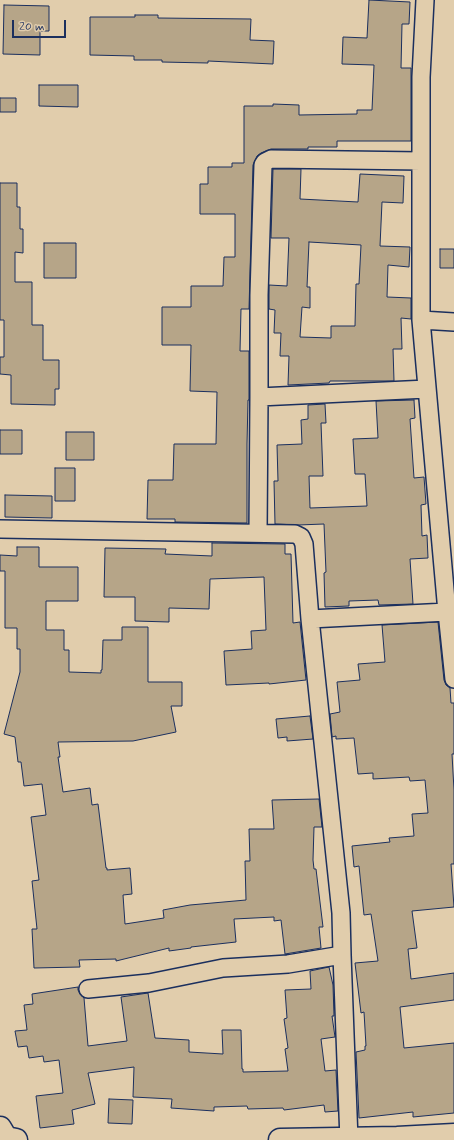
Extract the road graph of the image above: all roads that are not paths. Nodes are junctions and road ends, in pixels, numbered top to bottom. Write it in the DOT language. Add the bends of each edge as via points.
graph roads {
  1 [pos="425,0"];
  2 [pos="421,161"];
  3 [pos="421,320"];
  4 [pos="454,322"];
  5 [pos="427,389"];
  6 [pos="259,397"];
  7 [pos="0,529"];
  8 [pos="258,533"];
  9 [pos="447,612"];
  10 [pos="310,619"];
  11 [pos="454,679"];
  12 [pos="342,955"];
  13 [pos="88,989"];
  14 [pos="454,1135"];
  15 [pos="349,1139"];
  16 [pos="280,1140"];
  1 -- 2 [label="street" via="421,77"];
  2 -- 3 [label="street"];
  2 -- 6 [label="street" via="271,159 263,164 258,295"];
  3 -- 4 [label="street"];
  3 -- 5 [label="street"];
  5 -- 6 [label="street"];
  5 -- 9 [label="street"];
  6 -- 8 [label="street"];
  7 -- 8 [label="street"];
  8 -- 10 [label="street" via="295,534 301,537 304,544"];
  9 -- 10 [label="street"];
  9 -- 11 [label="street"];
  10 -- 12 [label="street" via="341,913"];
  12 -- 13 [label="street" via="288,964 223,968 149,983"];
  12 -- 15 [label="street"];
  14 -- 15 [label="street"];
  15 -- 16 [label="street"];
}
